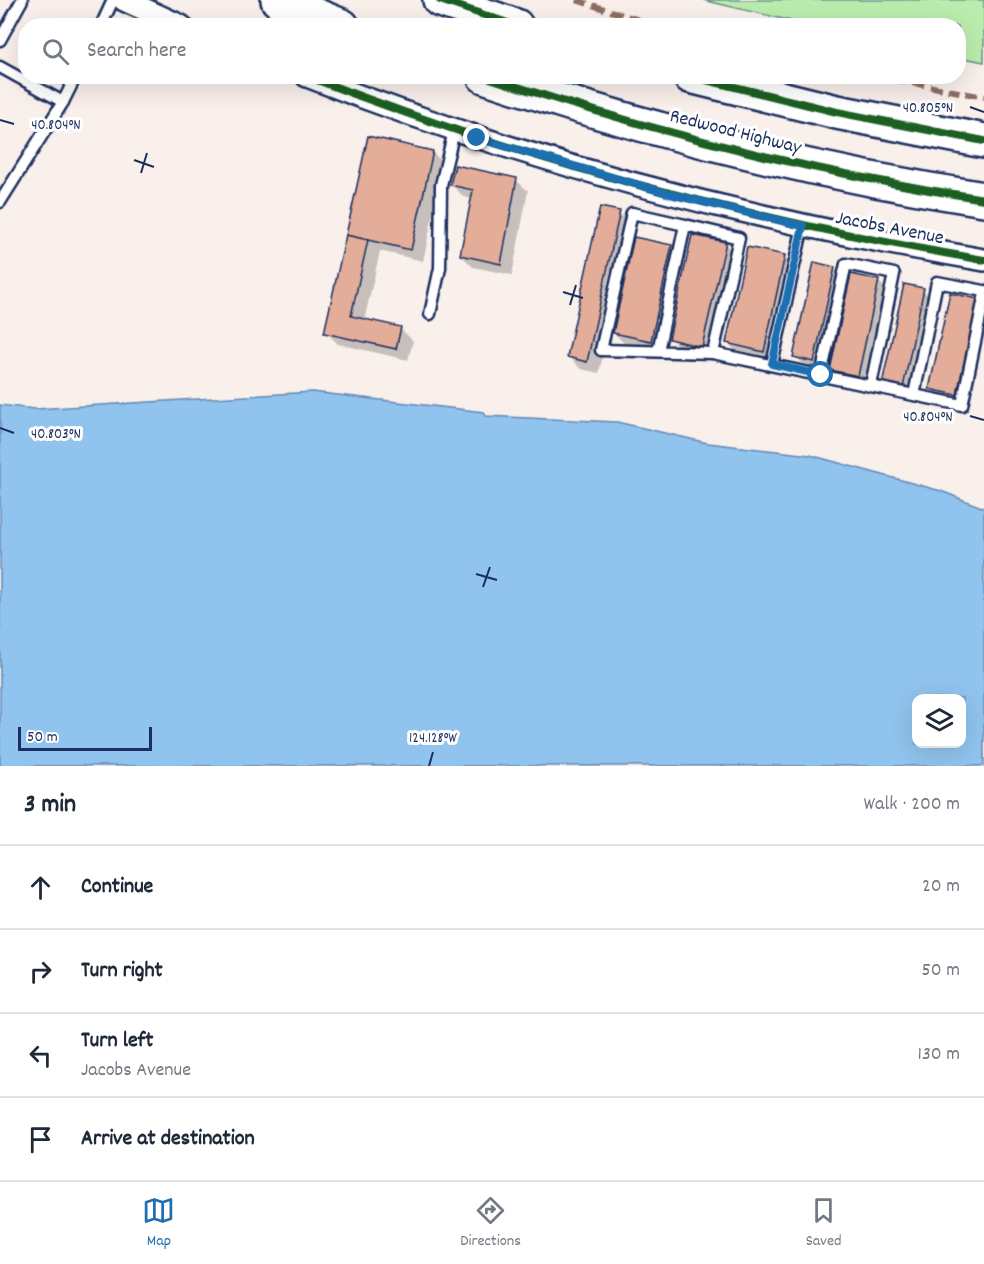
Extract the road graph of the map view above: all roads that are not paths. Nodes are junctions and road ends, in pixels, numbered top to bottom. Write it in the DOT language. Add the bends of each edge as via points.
graph roads {
  1 [pos="22,0"];
  2 [pos="113,0"];
  3 [pos="124,0"];
  4 [pos="278,0"];
  5 [pos="440,0"];
  6 [pos="104,18"];
  7 [pos="163,18"];
  8 [pos="322,18"];
  9 [pos="493,18"];
  10 [pos="0,40"];
  11 [pos="0,68"];
  12 [pos="18,78"];
  13 [pos="30,84"];
  14 [pos="72,84"];
  15 [pos="328,84"];
  16 [pos="508,84"];
  17 [pos="723,84"];
  18 [pos="63,102"];
  19 [pos="454,131"];
  20 [pos="984,141"];
  21 [pos="984,199"];
  22 [pos="0,202"];
  23 [pos="685,225"];
  24 [pos="803,226"];
  25 [pos="984,260"];
  26 [pos="984,291"];
  27 [pos="984,298"];
  28 [pos="430,314"];
  29 [pos="658,351"];
  30 [pos="713,353"];
  31 [pos="772,364"];
  32 [pos="821,375"];
  33 [pos="871,385"];
  34 [pos="914,395"];
  1 -- 10 [label="lane"];
  2 -- 6 [label="lane"];
  3 -- 7 [label="street"];
  4 -- 8 [label="highway"];
  5 -- 9 [label="highway"];
  11 -- 12 [label="lane"];
  13 -- 18 [label="lane"];
  14 -- 18 [label="lane"];
  15 -- 19 [label="street, Jacobs Avenue"];
  16 -- 21 [label="highway, Redwood Highway" via="686,136"];
  17 -- 20 [label="highway, Redwood Highway"];
  18 -- 22 [label="lane"];
  19 -- 24 [label="street, Jacobs Avenue" via="670,194"];
  19 -- 28 [label="lane" via="441,185 440,268"];
  23 -- 29 [label="lane"];
  23 -- 29 [label="lane" via="632,213 601,350"];
  23 -- 30 [label="lane" via="739,238"];
  24 -- 25 [label="street, Jacobs Avenue"];
  24 -- 31 [label="lane"];
  26 -- 34 [label="lane" via="937,282"];
  27 -- 34 [label="lane" via="962,405"];
  29 -- 30 [label="lane"];
  30 -- 31 [label="lane"];
  31 -- 32 [label="lane"];
  32 -- 33 [label="lane"];
  32 -- 33 [label="lane" via="846,264 894,274"];
  33 -- 34 [label="lane"];
}
